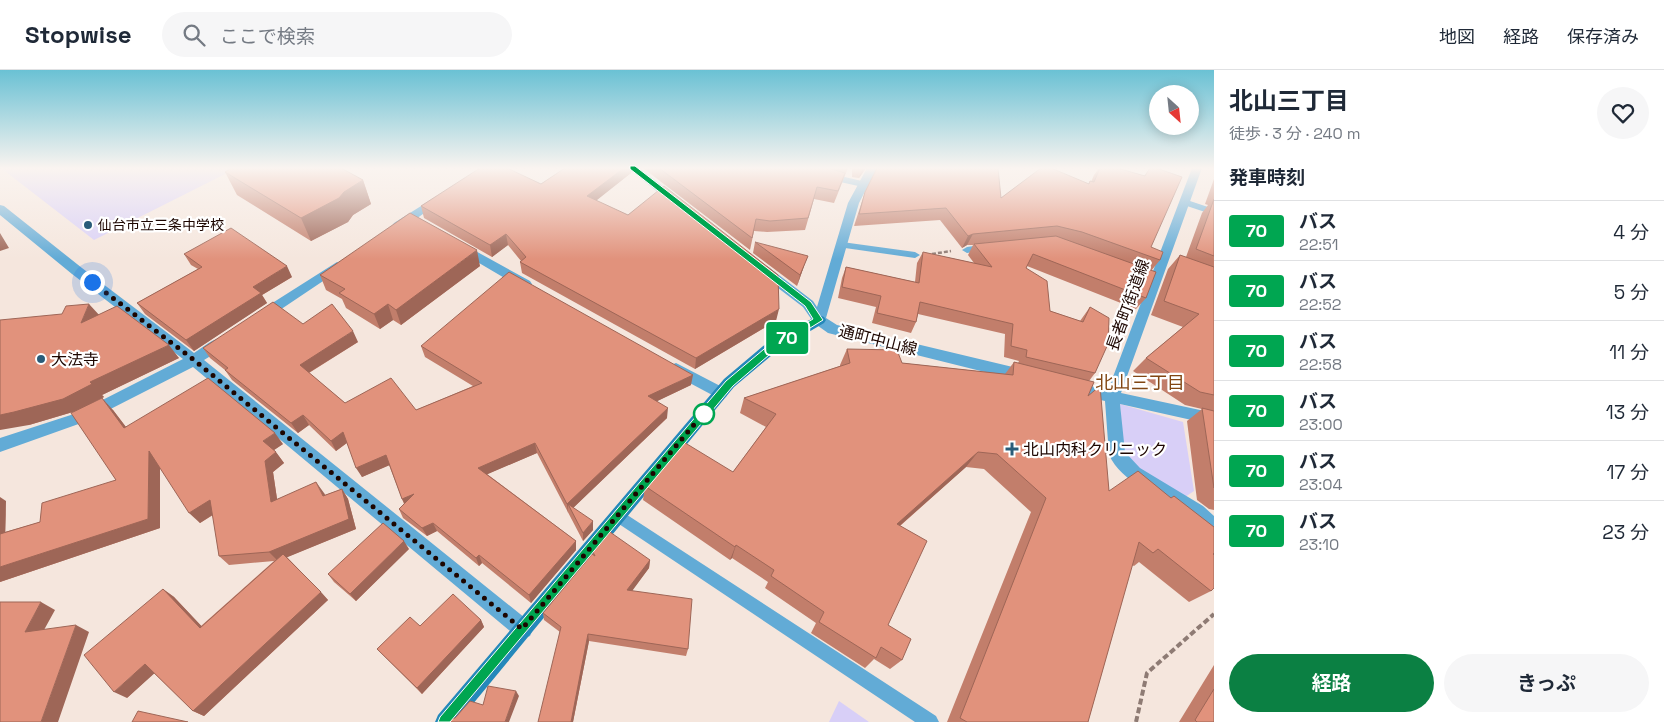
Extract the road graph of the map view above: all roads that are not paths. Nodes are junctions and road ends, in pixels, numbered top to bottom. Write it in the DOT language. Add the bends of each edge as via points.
graph roads {
  1 [pos="439,198"];
  2 [pos="672,198"];
  3 [pos="855,198"];
  4 [pos="1185,198"];
  5 [pos="1184,202"];
  6 [pos="0,209"];
  7 [pos="686,209"];
  8 [pos="1214,212"];
  9 [pos="410,218"];
  10 [pos="426,228"];
  11 [pos="385,234"];
  12 [pos="452,242"];
  13 [pos="842,245"];
  14 [pos="1003,246"];
  15 [pos="967,250"];
  16 [pos="915,256"];
  17 [pos="344,261"];
  18 [pos="754,263"];
  19 [pos="538,291"];
  20 [pos="819,320"];
  21 [pos="248,325"];
  22 [pos="233,335"];
  23 [pos="194,360"];
  24 [pos="668,364"];
  25 [pos="1035,379"];
  26 [pos="1055,384"];
  27 [pos="721,393"];
  28 [pos="1112,398"];
  29 [pos="1214,420"];
  30 [pos="0,444"];
  31 [pos="618,515"];
  32 [pos="1214,528"];
  33 [pos="522,629"];
  34 [pos="445,722"];
  35 [pos="930,722"];
  1 -- 9 [label="street"];
  2 -- 7 [label="street"];
  3 -- 13 [label="street"];
  4 -- 5 [label="street, 長者町街道線"];
  5 -- 8 [label="lane"];
  5 -- 28 [label="street, 長者町街道線" via="1167,262 1151,279"];
  6 -- 23 [label="street"];
  9 -- 10 [label="street"];
  9 -- 11 [label="street"];
  12 -- 19 [label="street"];
  13 -- 16 [label="lane"];
  13 -- 20 [label="street"];
  14 -- 15 [label="lane"];
  17 -- 21 [label="street"];
  18 -- 20 [label="street" via="808,304"];
  20 -- 25 [label="street, 通町中山線" via="833,329"];
  20 -- 27 [label="street, 通町中山線" via="773,346"];
  22 -- 23 [label="street"];
  23 -- 30 [label="street" via="82,417"];
  23 -- 33 [label="street"];
  24 -- 27 [label="street"];
  26 -- 28 [label="street"];
  27 -- 31 [label="street, 通町中山線"];
  28 -- 29 [label="street"];
  28 -- 32 [label="street, 長者町街道線" via="1117,456 1134,473 1197,511"];
  31 -- 33 [label="street, 通町中山線"];
  31 -- 35 [label="lane"];
  33 -- 34 [label="street, 通町中山線"];
}
